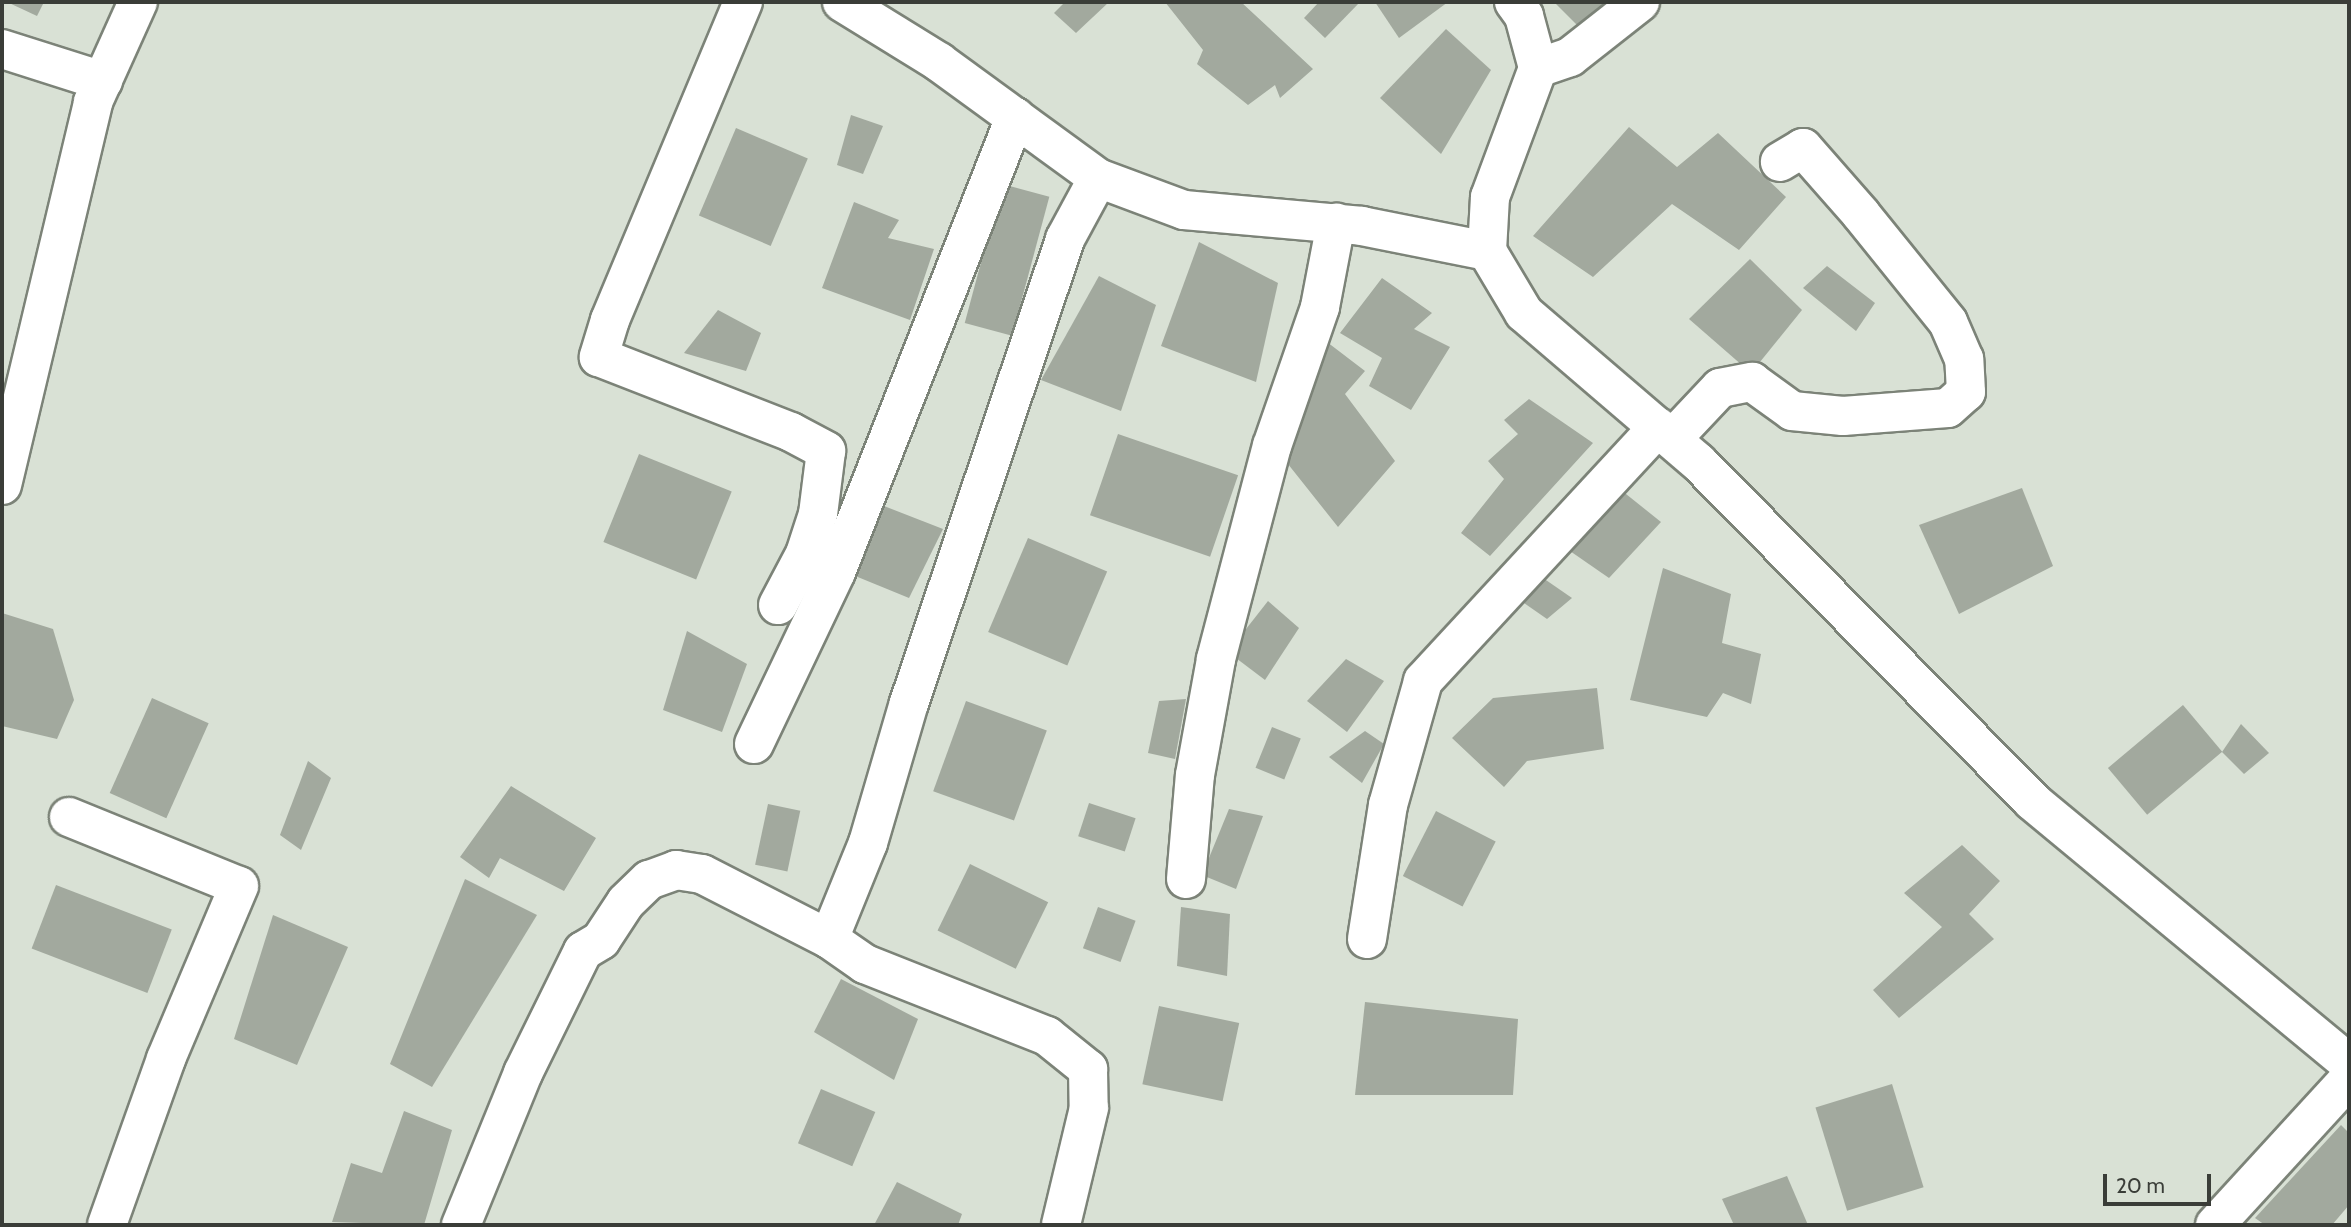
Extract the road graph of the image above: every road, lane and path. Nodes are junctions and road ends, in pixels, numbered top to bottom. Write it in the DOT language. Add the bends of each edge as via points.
graph roads {
  1 [pos="138,2"];
  2 [pos="743,2"];
  3 [pos="842,2"];
  4 [pos="1514,2"];
  5 [pos="1640,2"];
  6 [pos="2,49"];
  7 [pos="1538,68"];
  8 [pos="103,81"];
  9 [pos="1015,117"];
  10 [pos="1780,162"];
  11 [pos="1098,178"];
  12 [pos="1336,223"];
  13 [pos="1487,251"];
  14 [pos="1665,433"];
  15 [pos="2,485"];
  16 [pos="778,604"];
  17 [pos="754,744"];
  18 [pos="69,817"];
  19 [pos="1185,879"];
  20 [pos="829,939"];
  21 [pos="1367,939"];
  22 [pos="2349,1063"];
  23 [pos="2349,1079"];
  24 [pos="107,1225"];
  25 [pos="461,1225"];
  26 [pos="1061,1225"];
  27 [pos="2215,1225"];
  1 -- 8 [label="street"];
  2 -- 16 [label="street" via="610,320 599,357 791,432 826,451 818,514 806,552"];
  3 -- 9 [label="street" via="939,62"];
  4 -- 7 [label="street" via="1524,16"];
  5 -- 7 [label="street" via="1570,57"];
  6 -- 8 [label="street"];
  7 -- 13 [label="street" via="1490,197"];
  8 -- 15 [label="street" via="93,102"];
  9 -- 11 [label="street"];
  9 -- 17 [label="street" via="836,572"];
  10 -- 14 [label="street" via="1803,148 1870,225 1948,322 1964,359 1966,392 1948,408 1843,416 1792,411 1752,382 1720,388"];
  11 -- 12 [label="street" via="1184,210"];
  11 -- 20 [label="street" via="1065,239 909,703 867,843"];
  12 -- 13 [label="street"];
  12 -- 19 [label="street" via="1320,307 1272,446 1216,659 1195,775"];
  13 -- 14 [label="street" via="1524,313"];
  14 -- 21 [label="street" via="1423,681 1388,805"];
  14 -- 22 [label="street" via="2032,801"];
  18 -- 24 [label="street" via="239,886 166,1059"];
  20 -- 25 [label="street" via="702,874 676,870 649,880 626,902 601,940 583,951 558,995"];
  20 -- 26 [label="street" via="865,964 1046,1036 1088,1069 1089,1108"];
  23 -- 27 [label="street"];
}
